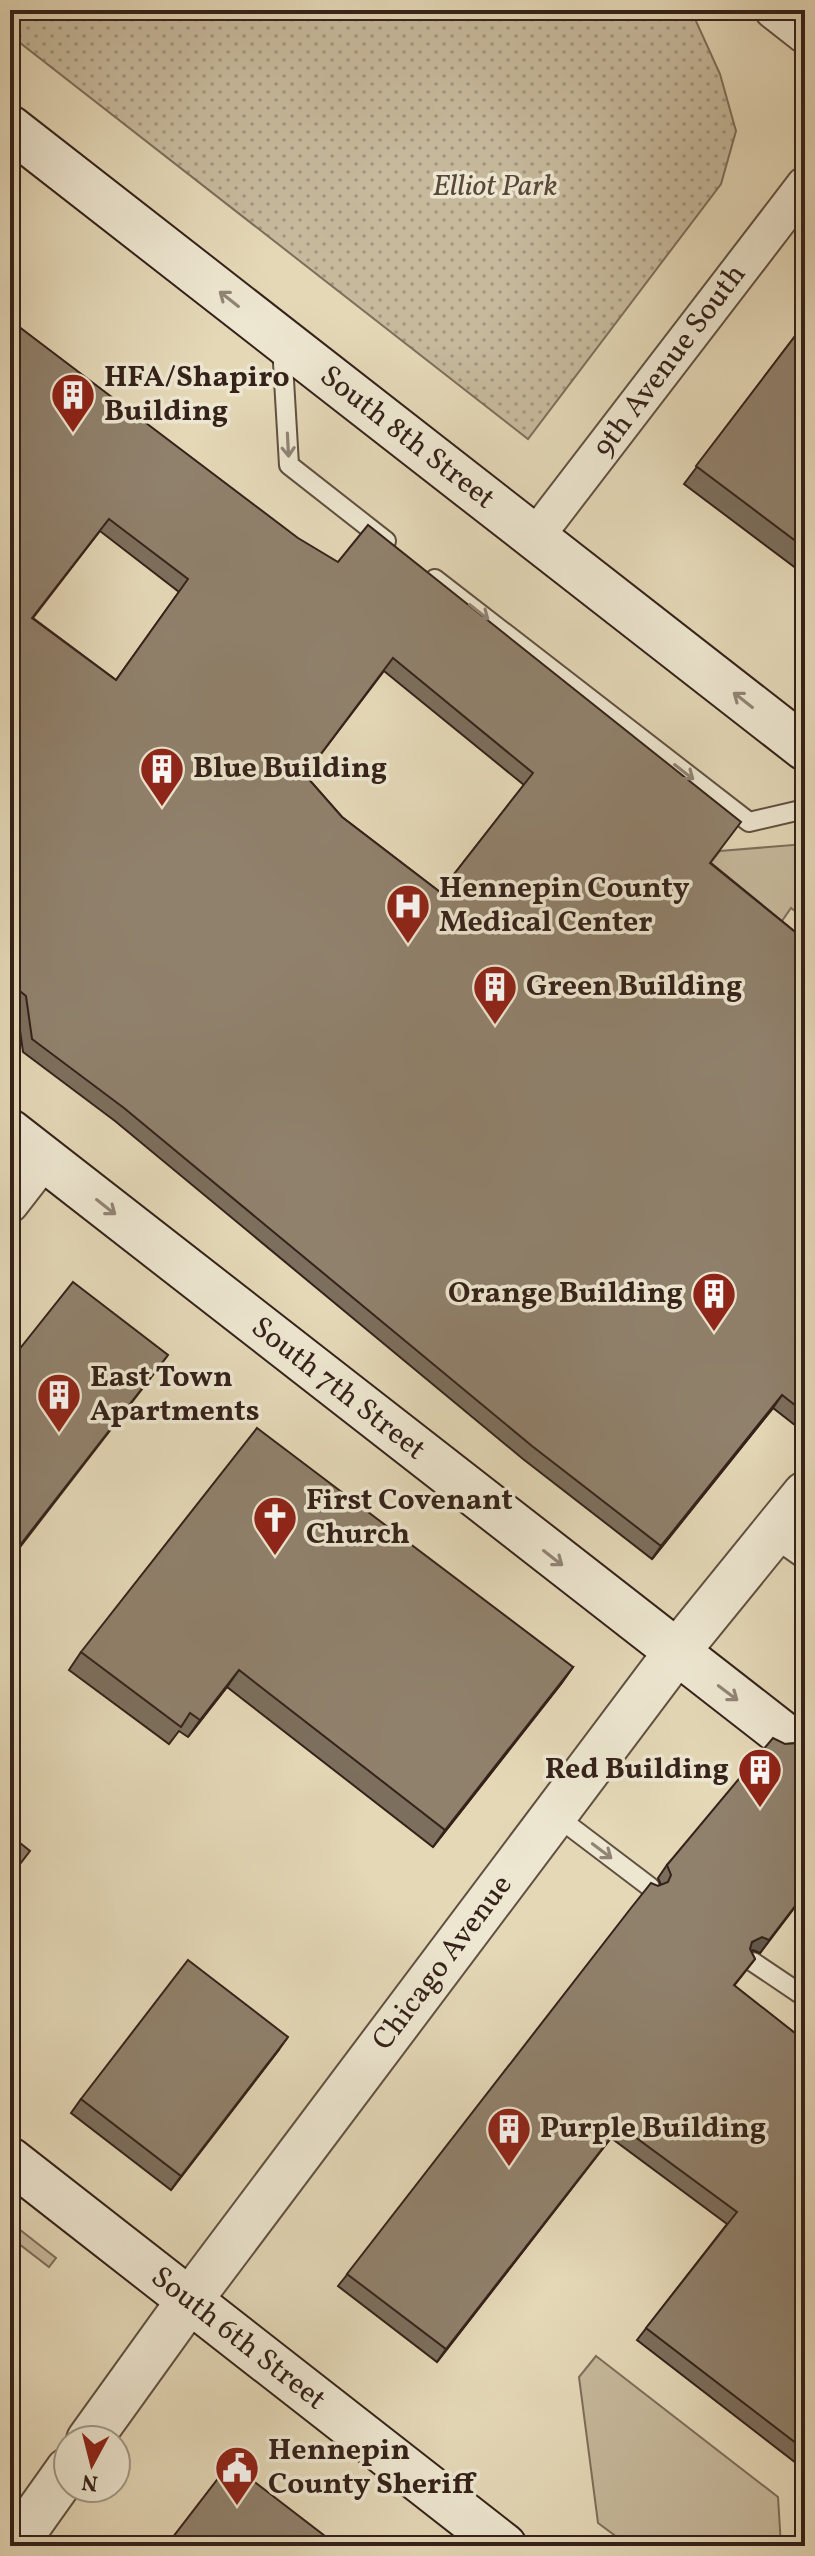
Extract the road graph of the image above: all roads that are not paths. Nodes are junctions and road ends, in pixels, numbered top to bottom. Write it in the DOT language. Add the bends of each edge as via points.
graph roads {
  1 [pos="773,10"];
  2 [pos="805,35"];
  3 [pos="10,128"];
  4 [pos="805,185"];
  5 [pos="282,340"];
  6 [pos="535,537"];
  7 [pos="401,552"];
  8 [pos="425,571"];
  9 [pos="805,748"];
  10 [pos="805,809"];
  11 [pos="10,1132"];
  12 [pos="45,1159"];
  13 [pos="10,1204"];
  14 [pos="805,1494"];
  15 [pos="788,1548"];
  16 [pos="676,1653"];
  17 [pos="780,1732"];
  18 [pos="555,1815"];
  19 [pos="650,1887"];
  20 [pos="753,1962"];
  21 [pos="805,1997"];
  22 [pos="10,2160"];
  23 [pos="189,2301"];
  24 [pos="101,2424"];
  25 [pos="52,2493"];
  26 [pos="14,2546"];
  27 [pos="504,2546"];
  1 -- 2 [label="street"];
  5 -- 3 [label="main road, South 8th Street, one-way"];
  4 -- 6 [label="street, 9th Avenue South"];
  5 -- 6 [label="main road, South 8th Street"];
  5 -- 7 [label="lane, one-way" via="289,465"];
  9 -- 6 [label="main road, South 8th Street, one-way"];
  8 -- 10 [label="lane, one-way" via="749,822"];
  11 -- 12 [label="main road, South 7th Street"];
  12 -- 13 [label="street"];
  12 -- 16 [label="main road, South 7th Street, one-way"];
  14 -- 15 [label="main road, Chicago Avenue"];
  15 -- 16 [label="main road, Chicago Avenue"];
  16 -- 17 [label="main road, South 7th Street, one-way"];
  16 -- 18 [label="main road, Chicago Avenue"];
  18 -- 19 [label="lane, one-way"];
  18 -- 23 [label="main road, Chicago Avenue"];
  20 -- 21 [label="lane"];
  22 -- 23 [label="main road, South 6th Street"];
  23 -- 24 [label="main road, Chicago Avenue"];
  23 -- 27 [label="main road, South 6th Street"];
  25 -- 26 [label="main road"];
}
